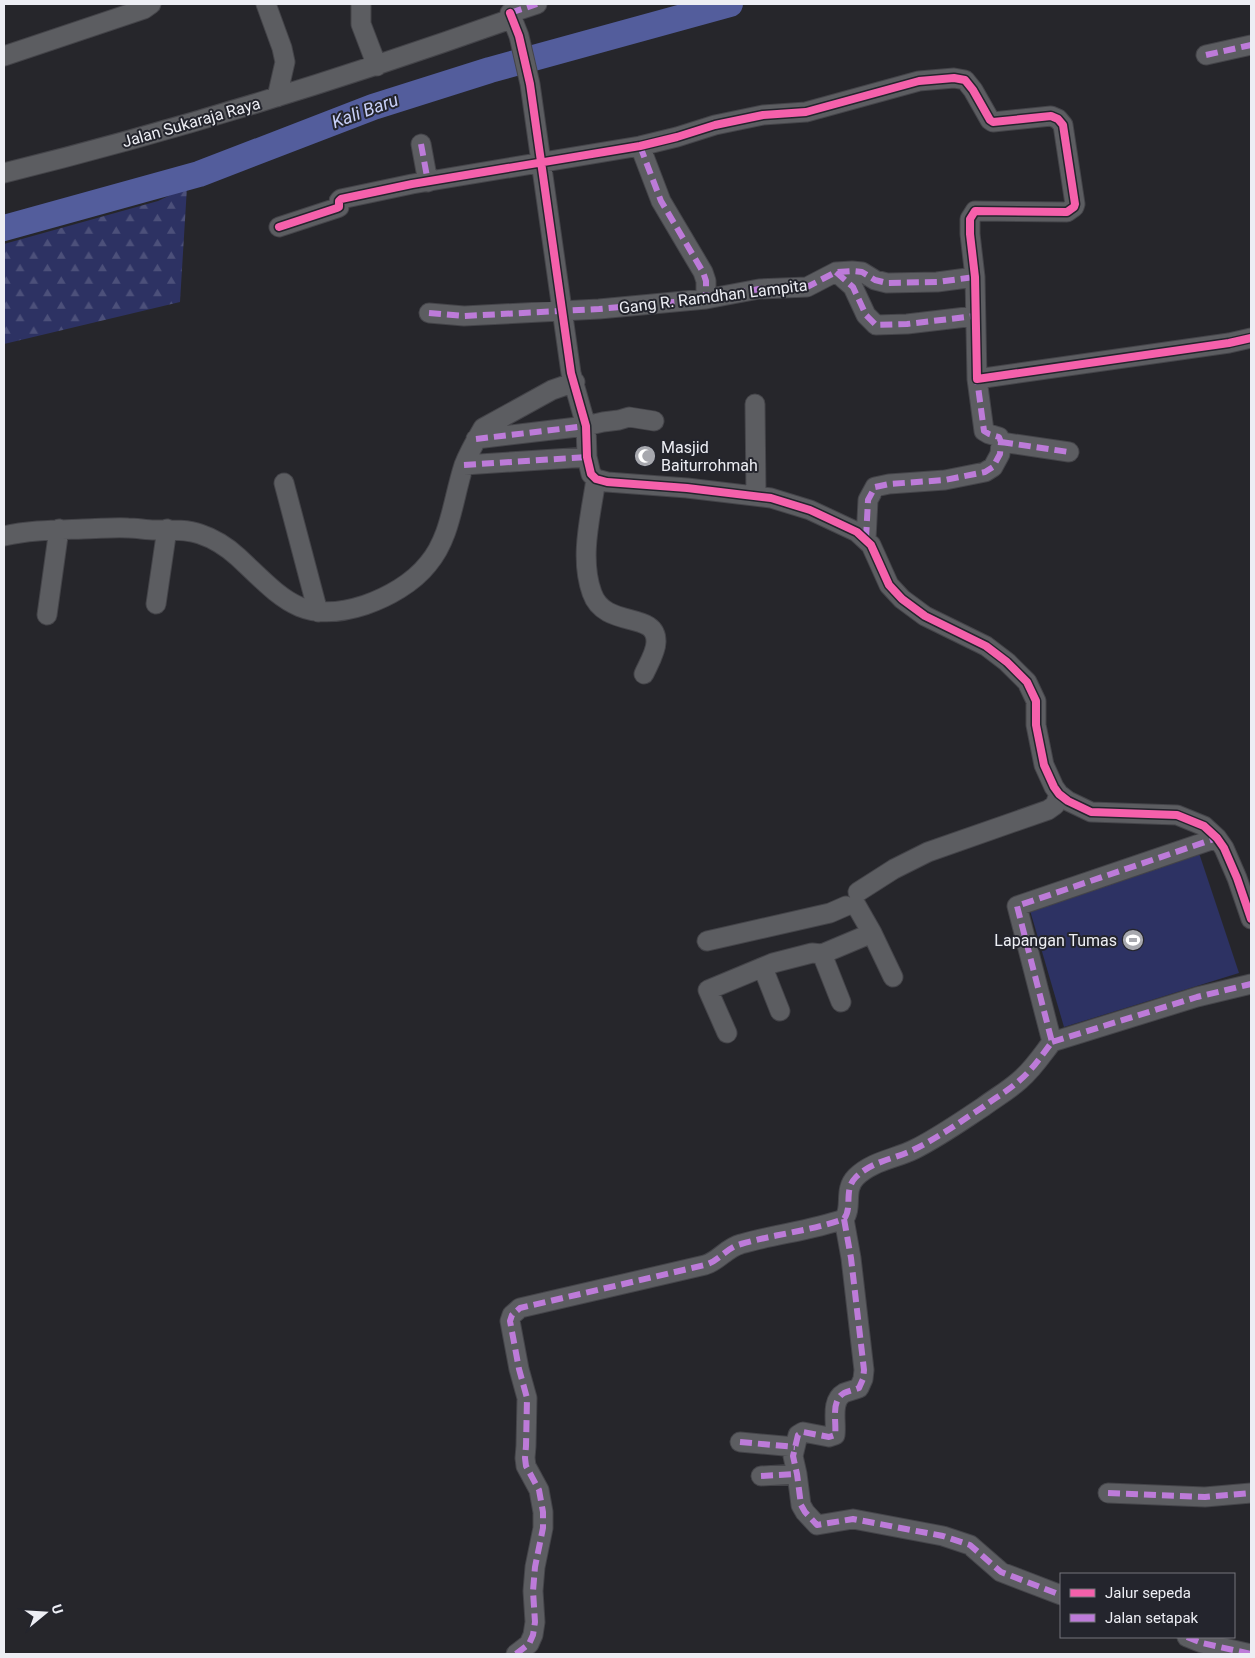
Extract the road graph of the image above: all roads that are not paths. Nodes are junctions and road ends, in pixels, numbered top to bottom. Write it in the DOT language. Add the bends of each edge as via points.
graph roads {
  1 [pos="151,4"];
  2 [pos="266,4"];
  3 [pos="361,4"];
  4 [pos="538,4"];
  5 [pos="510,13"];
  6 [pos="1251,45"];
  7 [pos="1206,55"];
  8 [pos="4,56"];
  9 [pos="377,66"];
  10 [pos="277,96"];
  11 [pos="421,144"];
  12 [pos="640,146"];
  13 [pos="541,162"];
  14 [pos="4,173"];
  15 [pos="428,182"];
  16 [pos="279,227"];
  17 [pos="836,272"];
  18 [pos="975,277"];
  19 [pos="706,299"];
  20 [pos="429,312"];
  21 [pos="563,312"];
  22 [pos="975,316"];
  23 [pos="1251,338"];
  24 [pos="977,379"];
  25 [pos="575,382"];
  26 [pos="755,404"];
  27 [pos="654,421"];
  28 [pos="586,426"];
  29 [pos="476,439"];
  30 [pos="1001,442"];
  31 [pos="1069,452"];
  32 [pos="587,457"];
  33 [pos="464,465"];
  34 [pos="596,479"];
  35 [pos="284,482"];
  36 [pos="756,495"];
  37 [pos="59,529"];
  38 [pos="168,530"];
  39 [pos="4,536"];
  40 [pos="866,539"];
  41 [pos="156,604"];
  42 [pos="318,612"];
  43 [pos="47,615"];
  44 [pos="644,674"];
  45 [pos="1059,794"];
  46 [pos="1217,838"];
  47 [pos="854,901"];
  48 [pos="1251,919"];
  49 [pos="872,933"];
  50 [pos="707,941"];
  51 [pos="822,954"];
  52 [pos="763,968"];
  53 [pos="893,976"];
  54 [pos="1251,984"];
  55 [pos="841,1002"];
  56 [pos="780,1012"];
  57 [pos="727,1033"];
  58 [pos="1052,1042"];
  59 [pos="844,1219"];
  60 [pos="740,1442"];
  61 [pos="795,1446"];
  62 [pos="797,1474"];
  63 [pos="761,1476"];
  64 [pos="1108,1493"];
  65 [pos="1251,1494"];
  66 [pos="1060,1595"];
  67 [pos="1190,1638"];
  68 [pos="516,1654"];
  69 [pos="1251,1654"];
  1 -- 8 [label="street"];
  2 -- 10 [label="street" via="285,62"];
  3 -- 9 [label="street" via="361,24"];
  4 -- 5 [label="street"];
  5 -- 9 [label="street, Jalan Sukaraja Raya" via="508,20"];
  5 -- 13 [label="street" via="520,36 530,84"];
  6 -- 7 [label="street"];
  9 -- 10 [label="street, Jalan Sukaraja Raya"];
  10 -- 14 [label="street, Jalan Sukaraja Raya" via="120,144"];
  11 -- 15 [label="street"];
  12 -- 13 [label="street"];
  12 -- 18 [label="street" via="763,114 806,112 919,81 965,80 993,122 1058,118 1063,125 1075,204 1067,212 975,211 970,218"];
  12 -- 19 [label="street" via="661,201 703,272"];
  13 -- 15 [label="street"];
  13 -- 21 [label="street"];
  15 -- 16 [label="street" via="341,199 337,208"];
  17 -- 18 [label="street, Gang R. Ramdhan Lampita" via="862,272 887,283"];
  17 -- 19 [label="street, Gang R. Ramdhan Lampita" via="807,287 759,289"];
  17 -- 22 [label="street" via="853,287 866,315 876,325"];
  18 -- 22 [label="street"];
  19 -- 21 [label="street, Gang R. Ramdhan Lampita"];
  20 -- 21 [label="street, Gang R. Ramdhan Lampita" via="464,316"];
  21 -- 25 [label="street"];
  22 -- 24 [label="street"];
  23 -- 24 [label="street"];
  24 -- 30 [label="street" via="984,431 999,437"];
  25 -- 28 [label="street"];
  25 -- 29 [label="street" via="552,390 483,428"];
  26 -- 36 [label="street"];
  27 -- 28 [label="street" via="629,417"];
  28 -- 29 [label="street"];
  28 -- 32 [label="street"];
  29 -- 33 [label="street"];
  30 -- 31 [label="street"];
  30 -- 40 [label="street" via="995,464 985,472 876,487 868,500"];
  32 -- 33 [label="street"];
  32 -- 34 [label="street" via="591,474"];
  33 -- 42 [label="street" via="444,534 428,565 399,588 373,602 353,609"];
  34 -- 36 [label="street"];
  34 -- 44 [label="street" via="586,562 592,593 602,609 616,617 643,622 651,627 656,644"];
  35 -- 42 [label="street"];
  36 -- 40 [label="street" via="810,510"];
  37 -- 38 [label="street"];
  37 -- 39 [label="street"];
  37 -- 43 [label="street"];
  38 -- 41 [label="street"];
  38 -- 42 [label="street" via="213,538 285,600"];
  40 -- 45 [label="street" via="878,556 888,585 902,599 926,616 986,646 1027,682 1036,701 1036,724 1044,765"];
  45 -- 46 [label="street" via="1091,812 1178,815 1204,826"];
  45 -- 47 [label="street" via="1055,805 1048,810 928,852 894,870"];
  46 -- 48 [label="street" via="1234,871"];
  46 -- 58 [label="street" via="1017,906"];
  47 -- 49 [label="street"];
  47 -- 50 [label="street" via="830,913"];
  49 -- 51 [label="street"];
  49 -- 53 [label="street"];
  51 -- 52 [label="street" via="812,953"];
  51 -- 55 [label="street"];
  52 -- 56 [label="street"];
  52 -- 57 [label="street" via="708,990"];
  54 -- 58 [label="street" via="1197,997"];
  58 -- 59 [label="street" via="1020,1080 940,1137 869,1167 857,1176 850,1183"];
  59 -- 61 [label="street" via="863,1379 859,1388 838,1400 834,1410 836,1435 829,1437 803,1432 798,1435"];
  59 -- 68 [label="street" via="736,1246 705,1265 520,1308 512,1315 510,1320 527,1398 524,1458 539,1490 543,1512 533,1584 534,1629 529,1644"];
  60 -- 61 [label="street"];
  61 -- 62 [label="street" via="793,1456"];
  62 -- 63 [label="street"];
  62 -- 66 [label="street" via="804,1512 817,1525 853,1520 943,1536 970,1545 1001,1572"];
  64 -- 65 [label="street" via="1204,1497"];
  67 -- 69 [label="street"];
}
